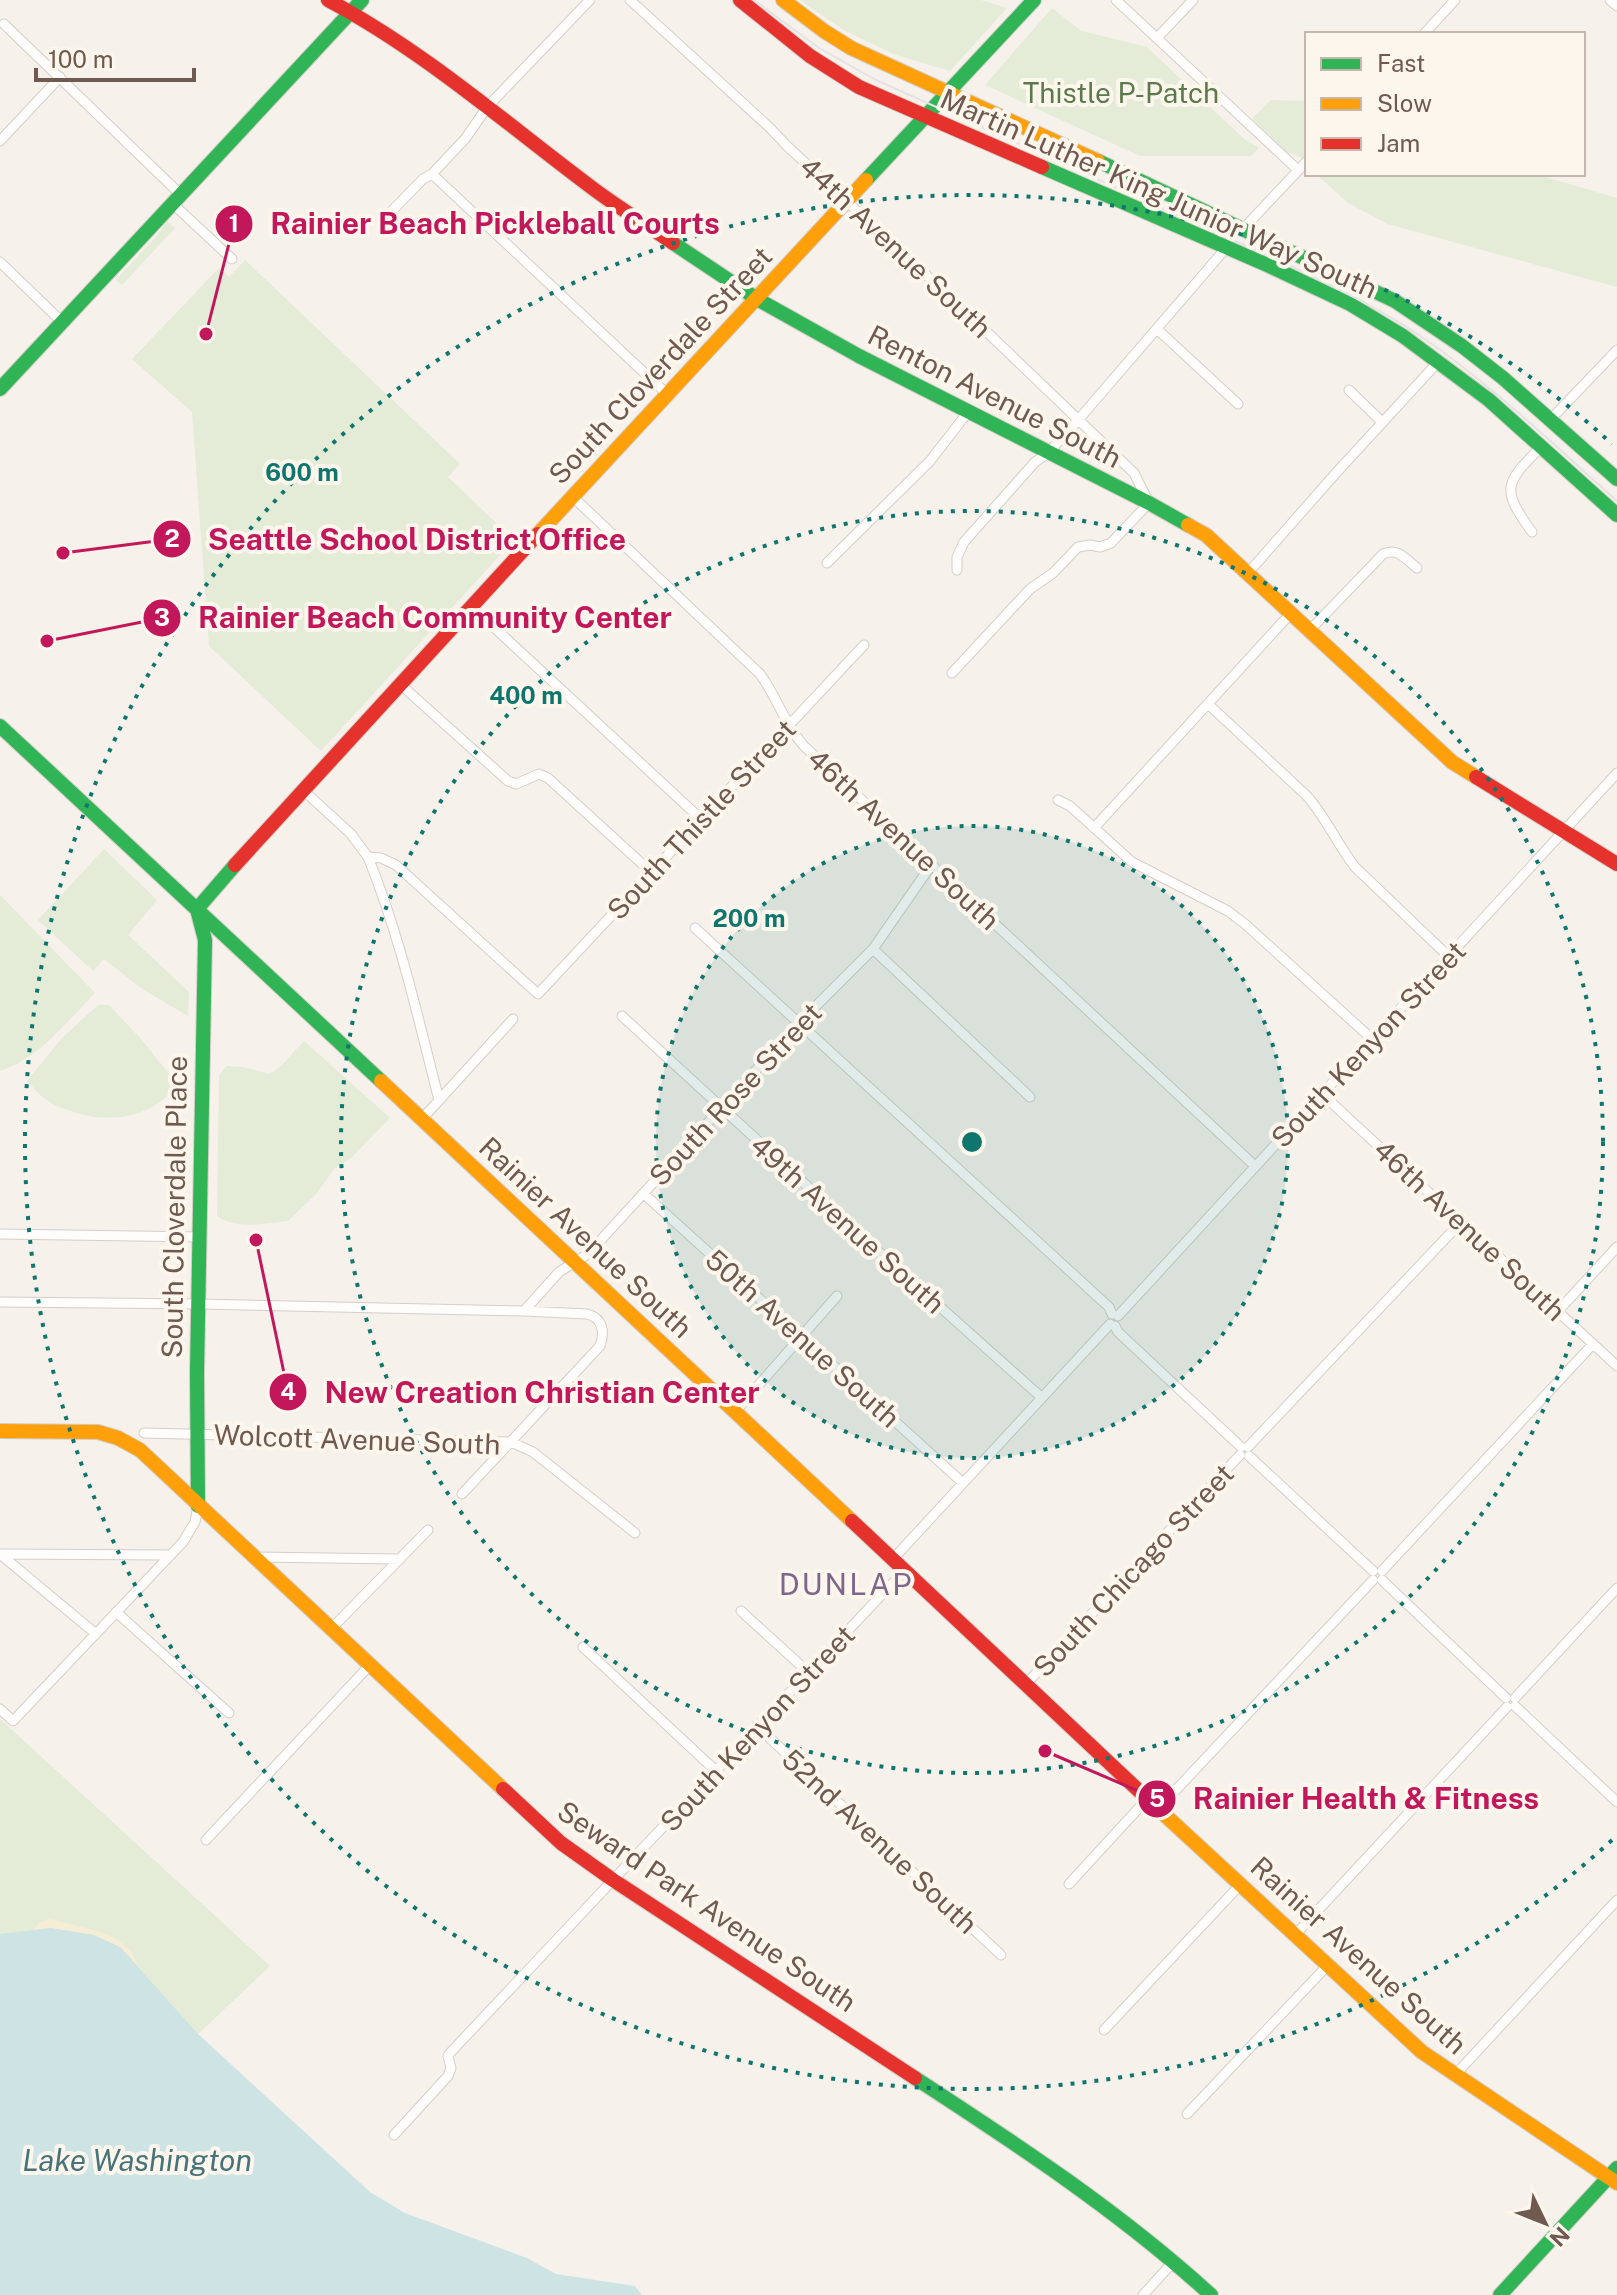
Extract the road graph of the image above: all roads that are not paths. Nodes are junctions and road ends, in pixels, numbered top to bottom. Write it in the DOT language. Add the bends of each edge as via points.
graph roads {
  1 [pos="328,0"];
  2 [pos="590,0"];
  3 [pos="630,0"];
  4 [pos="740,0"];
  5 [pos="783,0"];
  6 [pos="1034,0"];
  7 [pos="1116,0"];
  8 [pos="1193,0"];
  9 [pos="1455,0"];
  10 [pos="1610,0"];
  11 [pos="356,6"];
  12 [pos="1617,6"];
  13 [pos="4,24"];
  14 [pos="1426,32"];
  15 [pos="1157,38"];
  16 [pos="60,77"];
  17 [pos="950,92"];
  18 [pos="488,106"];
  19 [pos="927,117"];
  20 [pos="0,141"];
  21 [pos="1305,163"];
  22 [pos="1298,170"];
  23 [pos="432,174"];
  24 [pos="176,199"];
  25 [pos="848,202"];
  26 [pos="382,221"];
  27 [pos="1244,228"];
  28 [pos="1227,247"];
  29 [pos="232,259"];
  30 [pos="0,262"];
  31 [pos="757,299"];
  32 [pos="62,322"];
  33 [pos="1157,329"];
  34 [pos="1617,350"];
  35 [pos="1439,361"];
  36 [pos="0,389"];
  37 [pos="1349,390"];
  38 [pos="668,395"];
  39 [pos="1238,404"];
  40 [pos="968,412"];
  41 [pos="1079,419"];
  42 [pos="1551,419"];
  43 [pos="1382,422"];
  44 [pos="1542,446"];
  45 [pos="1048,453"];
  46 [pos="1617,479"];
  47 [pos="572,496"];
  48 [pos="1149,503"];
  49 [pos="1617,515"];
  50 [pos="1532,532"];
  51 [pos="827,563"];
  52 [pos="1417,568"];
  53 [pos="957,570"];
  54 [pos="1248,573"];
  55 [pos="472,607"];
  56 [pos="1291,613"];
  57 [pos="1310,630"];
  58 [pos="864,645"];
  59 [pos="952,673"];
  60 [pos="400,684"];
  61 [pos="1208,704"];
  62 [pos="788,725"];
  63 [pos="0,726"];
  64 [pos="1617,773"];
  65 [pos="303,790"];
  66 [pos="1058,800"];
  67 [pos="701,819"];
  68 [pos="1094,828"];
  69 [pos="1563,831"];
  70 [pos="368,857"];
  71 [pos="932,864"];
  72 [pos="1617,864"];
  73 [pos="651,872"];
  74 [pos="197,909"];
  75 [pos="695,928"];
  76 [pos="873,949"];
  77 [pos="1448,956"];
  78 [pos="622,1016"];
  79 [pos="513,1019"];
  80 [pos="799,1023"];
  81 [pos="1372,1039"];
  82 [pos="1322,1094"];
  83 [pos="1030,1097"];
  84 [pos="439,1100"];
  85 [pos="721,1109"];
  86 [pos="422,1119"];
  87 [pos="1255,1166"];
  88 [pos="644,1194"];
  89 [pos="1462,1221"];
  90 [pos="0,1234"];
  91 [pos="201,1237"];
  92 [pos="1617,1247"];
  93 [pos="575,1262"];
  94 [pos="837,1296"];
  95 [pos="2,1301"];
  96 [pos="200,1304"];
  97 [pos="524,1311"];
  98 [pos="1558,1311"];
  99 [pos="1114,1320"];
  100 [pos="801,1337"];
  101 [pos="1593,1344"];
  102 [pos="1617,1366"];
  103 [pos="1041,1397"];
  104 [pos="735,1412"];
  105 [pos="0,1431"];
  106 [pos="144,1433"];
  107 [pos="197,1435"];
  108 [pos="511,1442"];
  109 [pos="1245,1451"];
  110 [pos="963,1483"];
  111 [pos="462,1494"];
  112 [pos="198,1506"];
  113 [pos="428,1530"];
  114 [pos="635,1533"];
  115 [pos="0,1553"];
  116 [pos="170,1555"];
  117 [pos="253,1557"];
  118 [pos="400,1559"];
  119 [pos="893,1559"];
  120 [pos="905,1570"];
  121 [pos="1378,1576"];
  122 [pos="1617,1588"];
  123 [pos="741,1611"];
  124 [pos="116,1612"];
  125 [pos="331,1629"];
  126 [pos="96,1634"];
  127 [pos="583,1647"];
  128 [pos="370,1665"];
  129 [pos="809,1673"];
  130 [pos="1026,1684"];
  131 [pos="1511,1703"];
  132 [pos="0,1709"];
  133 [pos="229,1713"];
  134 [pos="758,1727"];
  135 [pos="716,1771"];
  136 [pos="1617,1802"];
  137 [pos="1153,1803"];
  138 [pos="206,1840"];
  139 [pos="613,1880"];
  140 [pos="1069,1884"];
  141 [pos="1240,1885"];
  142 [pos="1617,1900"];
  143 [pos="1294,1936"];
  144 [pos="1001,1955"];
  145 [pos="1327,1966"];
  146 [pos="1104,2030"];
  147 [pos="1455,2075"];
  148 [pos="1187,2114"];
  149 [pos="394,2135"];
  150 [pos="1614,2176"];
  151 [pos="1175,2260"];
  152 [pos="1143,2295"];
  153 [pos="1211,2295"];
  154 [pos="1500,2295"];
  1 -- 11 [label="main road, Renton Avenue South"];
  2 -- 18 [label="street"];
  3 -- 25 [label="street, 44th Avenue South"];
  4 -- 19 [label="main road, Martin Luther King Junior Way South" via="835,73"];
  5 -- 17 [label="main road, Martin Luther King Junior Way South" via="851,48"];
  6 -- 17 [label="main road, South Cloverdale Street"];
  7 -- 15 [label="street"];
  8 -- 15 [label="street"];
  9 -- 14 [label="street"];
  10 -- 12 [label="street"];
  11 -- 18 [label="main road, Renton Avenue South"];
  11 -- 24 [label="main road"];
  13 -- 16 [label="street"];
  15 -- 22 [label="street"];
  16 -- 20 [label="street"];
  16 -- 24 [label="street"];
  17 -- 19 [label="main road, South Cloverdale Street"];
  17 -- 27 [label="main road, Martin Luther King Junior Way South"];
  18 -- 23 [label="street"];
  18 -- 31 [label="main road, Renton Avenue South" via="590,187"];
  19 -- 25 [label="main road, South Cloverdale Street"];
  19 -- 28 [label="main road, Martin Luther King Junior Way South"];
  21 -- 22 [label="street"];
  22 -- 27 [label="street"];
  23 -- 26 [label="street"];
  23 -- 38 [label="street"];
  24 -- 29 [label="street"];
  24 -- 32 [label="main road"];
  25 -- 31 [label="main road, South Cloverdale Street"];
  25 -- 41 [label="street, 44th Avenue South"];
  27 -- 42 [label="main road, Martin Luther King Junior Way South" via="1395,301 1462,346"];
  28 -- 33 [label="street"];
  28 -- 35 [label="main road, Martin Luther King Junior Way South" via="1350,304"];
  30 -- 32 [label="street"];
  31 -- 38 [label="main road, South Cloverdale Street"];
  31 -- 40 [label="main road, Renton Avenue South"];
  32 -- 36 [label="main road"];
  33 -- 39 [label="street"];
  33 -- 41 [label="street"];
  34 -- 42 [label="street"];
  35 -- 43 [label="street"];
  35 -- 44 [label="main road, Martin Luther King Junior Way South"];
  37 -- 43 [label="street"];
  38 -- 47 [label="main road, South Cloverdale Street"];
  40 -- 45 [label="main road, Renton Avenue South"];
  40 -- 51 [label="street" via="930,461"];
  41 -- 45 [label="street"];
  41 -- 48 [label="street, 44th Avenue South" via="1134,473"];
  42 -- 46 [label="main road, Martin Luther King Junior Way South"];
  43 -- 54 [label="street"];
  44 -- 49 [label="main road, Martin Luther King Junior Way South"];
  44 -- 50 [label="street" via="1516,472 1510,489"];
  45 -- 48 [label="main road, Renton Avenue South"];
  45 -- 53 [label="street" via="964,542"];
  47 -- 55 [label="main road, South Cloverdale Street"];
  47 -- 62 [label="street, 46th Avenue South" via="760,674"];
  48 -- 54 [label="main road, Renton Avenue South" via="1206,535"];
  48 -- 59 [label="street" via="1111,543 1078,547 1030,589"];
  52 -- 57 [label="street" via="1396,552 1383,554"];
  54 -- 56 [label="main road, Renton Avenue South"];
  55 -- 60 [label="main road, South Cloverdale Street"];
  55 -- 67 [label="street"];
  56 -- 57 [label="main road, Renton Avenue South"];
  56 -- 61 [label="street"];
  57 -- 69 [label="main road, Renton Avenue South" via="1452,762"];
  58 -- 62 [label="street, South Thistle Street"];
  60 -- 65 [label="main road, South Cloverdale Street"];
  60 -- 73 [label="street" via="508,781 516,784 539,774 548,778"];
  61 -- 68 [label="street"];
  61 -- 77 [label="street" via="1306,795 1355,867"];
  62 -- 67 [label="street, South Thistle Street"];
  62 -- 71 [label="street, 46th Avenue South"];
  63 -- 74 [label="main road, Rainier Avenue South"];
  64 -- 69 [label="street, South Kenyon Street"];
  65 -- 70 [label="street"];
  65 -- 74 [label="main road, South Cloverdale Street"];
  66 -- 68 [label="street"];
  67 -- 73 [label="street, South Thistle Street"];
  68 -- 81 [label="street" via="1143,870 1213,902 1245,924"];
  69 -- 72 [label="main road, Renton Avenue South"];
  69 -- 77 [label="street, South Kenyon Street"];
  70 -- 73 [label="street, South Thistle Street" via="396,865 538,994"];
  70 -- 84 [label="street" via="399,944"];
  71 -- 76 [label="street, South Rose Street"];
  71 -- 87 [label="street, 46th Avenue South"];
  74 -- 86 [label="main road, Rainier Avenue South"];
  74 -- 91 [label="main road, South Cloverdale Place" via="205,940"];
  75 -- 80 [label="street"];
  76 -- 80 [label="street, South Rose Street"];
  76 -- 83 [label="street"];
  77 -- 81 [label="street, South Kenyon Street"];
  78 -- 85 [label="street, 49th Avenue South"];
  79 -- 84 [label="street"];
  80 -- 85 [label="street, South Rose Street"];
  80 -- 99 [label="street" via="1109,1307"];
  81 -- 82 [label="street, South Kenyon Street"];
  82 -- 87 [label="street, South Kenyon Street"];
  82 -- 89 [label="street, 46th Avenue South"];
  84 -- 86 [label="street"];
  85 -- 88 [label="street, South Rose Street"];
  85 -- 103 [label="street, 49th Avenue South"];
  86 -- 93 [label="main road, Rainier Avenue South"];
  87 -- 99 [label="street, South Kenyon Street"];
  88 -- 93 [label="street, South Rose Street"];
  88 -- 100 [label="street, 50th Avenue South"];
  89 -- 98 [label="street, 46th Avenue South"];
  89 -- 109 [label="street, South Chicago Street"];
  90 -- 91 [label="street"];
  91 -- 96 [label="main road, South Cloverdale Place"];
  92 -- 98 [label="street"];
  93 -- 97 [label="street, South Rose Street"];
  93 -- 104 [label="main road, Rainier Avenue South"];
  94 -- 100 [label="street"];
  95 -- 96 [label="street"];
  96 -- 97 [label="street"];
  96 -- 107 [label="main road, South Cloverdale Place"];
  97 -- 108 [label="street" via="587,1314 596,1317 602,1333 600,1346"];
  98 -- 101 [label="street, 46th Avenue South"];
  99 -- 103 [label="street, South Kenyon Street"];
  99 -- 109 [label="street" via="1118,1332"];
  100 -- 104 [label="street"];
  100 -- 110 [label="street, 50th Avenue South"];
  101 -- 102 [label="street, 46th Avenue South"];
  101 -- 121 [label="street"];
  103 -- 110 [label="street, South Kenyon Street"];
  104 -- 119 [label="main road, Rainier Avenue South"];
  105 -- 112 [label="main road, Seward Park Avenue South" via="98,1432 118,1438 149,1458"];
  106 -- 107 [label="street, Wolcott Avenue South"];
  107 -- 108 [label="street, Wolcott Avenue South"];
  107 -- 112 [label="main road, South Cloverdale Place"];
  108 -- 111 [label="street"];
  108 -- 114 [label="street, Wolcott Avenue South" via="533,1452"];
  109 -- 121 [label="street"];
  109 -- 130 [label="street, South Chicago Street"];
  110 -- 119 [label="street, South Kenyon Street"];
  112 -- 116 [label="street" via="190,1531"];
  112 -- 117 [label="main road, Seward Park Avenue South"];
  113 -- 118 [label="street"];
  115 -- 116 [label="street"];
  115 -- 126 [label="street"];
  116 -- 124 [label="street"];
  117 -- 118 [label="street"];
  117 -- 125 [label="main road, Seward Park Avenue South"];
  118 -- 125 [label="street"];
  119 -- 120 [label="main road, Rainier Avenue South"];
  120 -- 129 [label="street, South Kenyon Street"];
  120 -- 130 [label="main road, Rainier Avenue South"];
  121 -- 131 [label="street"];
  121 -- 137 [label="street"];
  122 -- 131 [label="street"];
  123 -- 129 [label="street"];
  124 -- 126 [label="street"];
  124 -- 133 [label="street"];
  125 -- 128 [label="main road, Seward Park Avenue South"];
  126 -- 132 [label="street" via="13,1721"];
  127 -- 135 [label="street"];
  128 -- 138 [label="street"];
  128 -- 139 [label="main road, Seward Park Avenue South" via="545,1830"];
  129 -- 134 [label="street, South Kenyon Street"];
  130 -- 137 [label="main road, Rainier Avenue South"];
  131 -- 136 [label="street"];
  131 -- 143 [label="street"];
  134 -- 135 [label="street, South Kenyon Street"];
  134 -- 144 [label="street, 52nd Avenue South"];
  135 -- 139 [label="street, South Kenyon Street"];
  137 -- 140 [label="street"];
  137 -- 141 [label="main road, Rainier Avenue South"];
  139 -- 149 [label="street, South Kenyon Street" via="450,2053 448,2076"];
  139 -- 151 [label="main road, Seward Park Avenue South" via="1053,2169"];
  141 -- 143 [label="main road, Rainier Avenue South"];
  141 -- 146 [label="street"];
  142 -- 147 [label="street"];
  143 -- 145 [label="main road, Rainier Avenue South"];
  145 -- 147 [label="main road, Rainier Avenue South"];
  145 -- 148 [label="street"];
  147 -- 150 [label="main road, Rainier Avenue South"];
  150 -- 154 [label="main road"];
  151 -- 152 [label="street"];
  151 -- 153 [label="main road, Seward Park Avenue South"];
}
